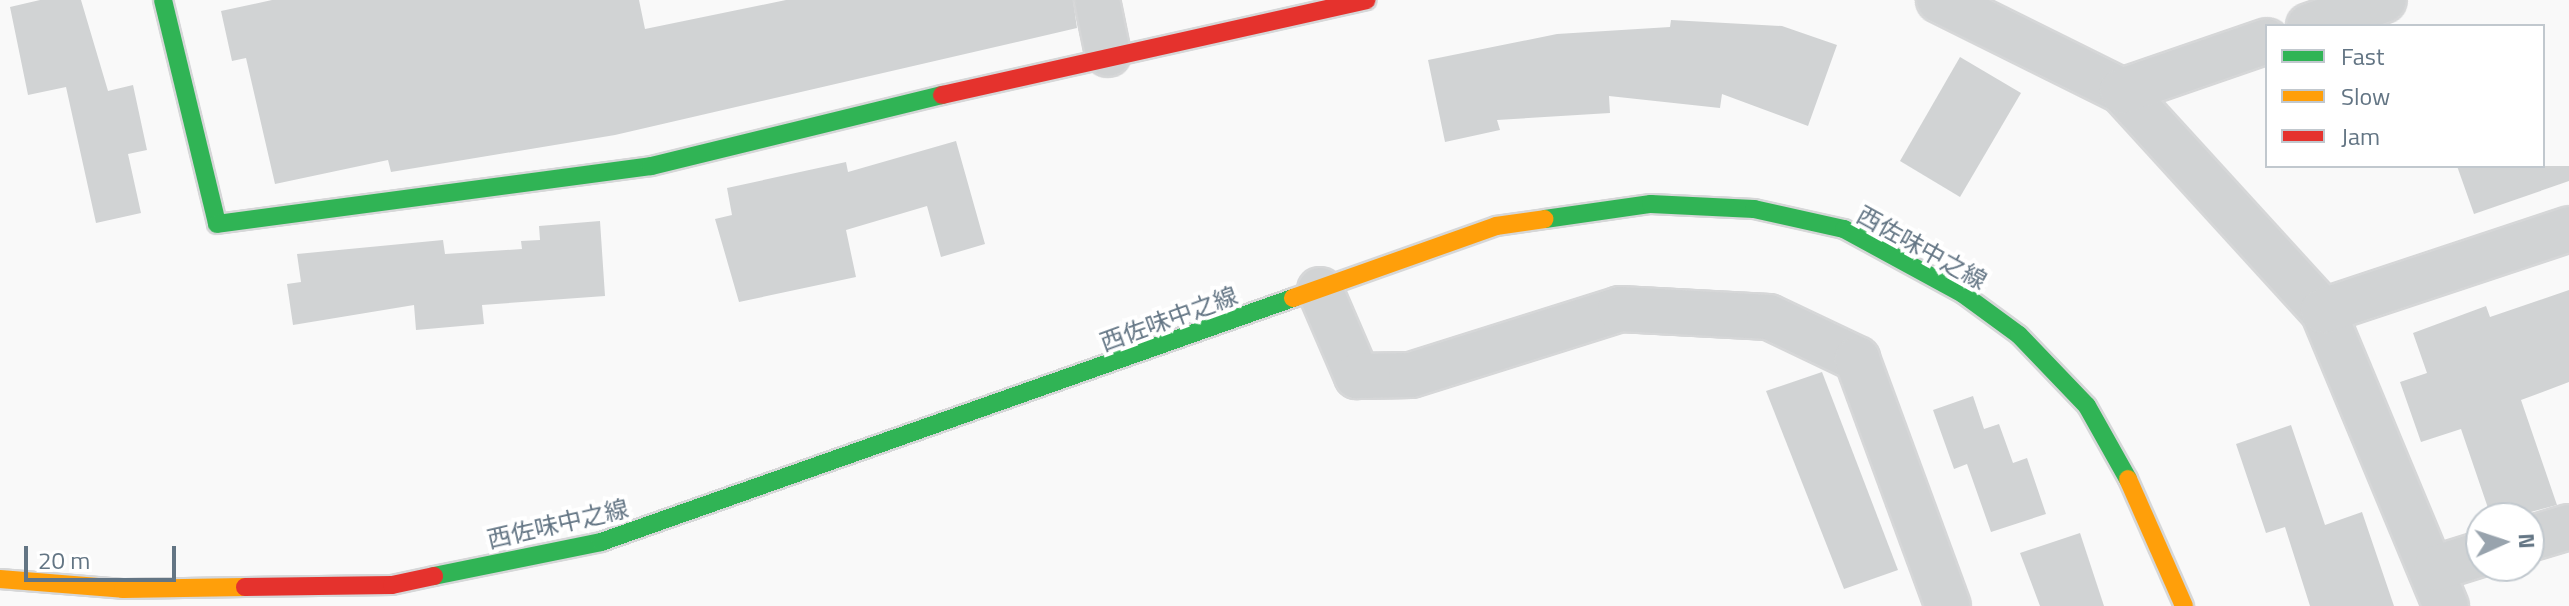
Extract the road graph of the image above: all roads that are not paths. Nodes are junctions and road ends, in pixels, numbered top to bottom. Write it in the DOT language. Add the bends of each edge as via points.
graph roads {
  1 [pos="163,0"];
  2 [pos="1097,0"];
  3 [pos="1366,0"];
  4 [pos="1939,0"];
  5 [pos="2384,0"];
  6 [pos="2315,24"];
  7 [pos="2265,42"];
  8 [pos="1108,54"];
  9 [pos="2122,91"];
  10 [pos="2569,229"];
  11 [pos="1320,290"];
  12 [pos="2323,311"];
  13 [pos="2569,527"];
  14 [pos="2545,534"];
  15 [pos="2465,567"];
  16 [pos="0,579"];
  17 [pos="2441,587"];
  18 [pos="1948,606"];
  19 [pos="2184,606"];
  1 -- 8 [label="main road" via="217,224 651,166"];
  2 -- 8 [label="street"];
  3 -- 8 [label="main road"];
  4 -- 9 [label="street"];
  5 -- 6 [label="street"];
  7 -- 9 [label="street"];
  9 -- 12 [label="street"];
  10 -- 12 [label="street"];
  11 -- 16 [label="main road, 西佐味中之線" via="601,542 392,585 138,589"];
  11 -- 18 [label="street" via="1357,376 1411,375 1620,309 1769,317 1857,359"];
  11 -- 19 [label="main road, 西佐味中之線" via="1496,226 1651,204 1754,209 1844,229 1963,294 2019,335 2087,406 2141,503"];
  12 -- 17 [label="street"];
  13 -- 14 [label="street"];
  15 -- 17 [label="street"];
}
